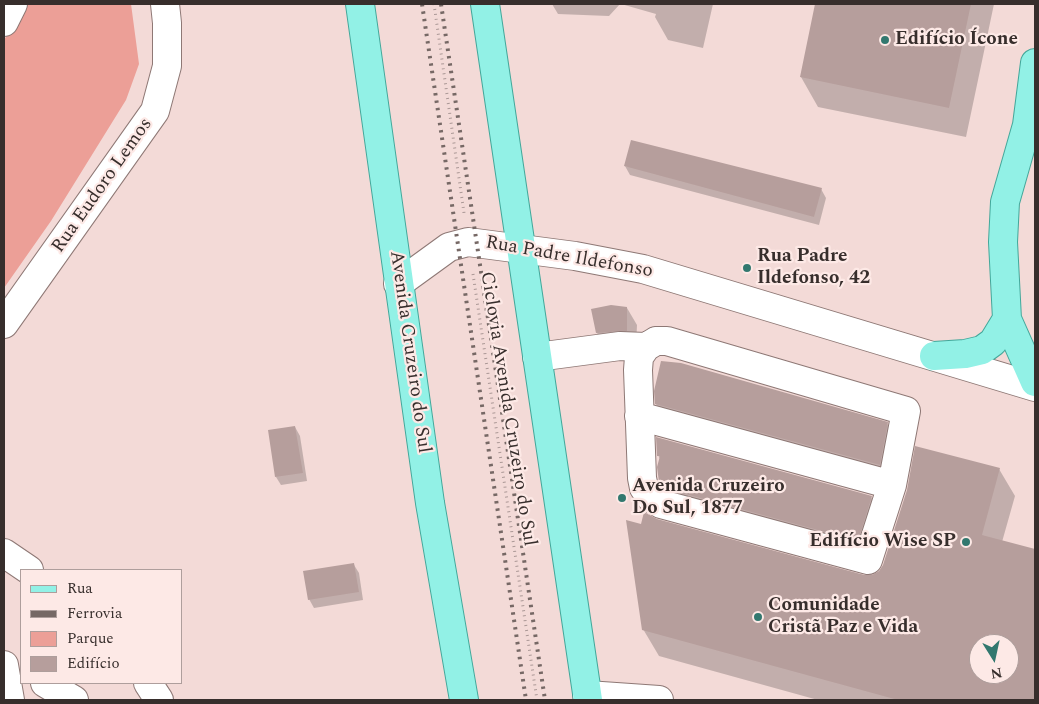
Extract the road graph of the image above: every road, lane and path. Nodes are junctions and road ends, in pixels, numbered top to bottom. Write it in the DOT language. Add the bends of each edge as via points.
graph roads {
  1 [pos="13,4"];
  2 [pos="165,4"];
  3 [pos="360,4"];
  4 [pos="434,4"];
  5 [pos="485,4"];
  6 [pos="4,22"];
  7 [pos="1035,68"];
  8 [pos="1031,136"];
  9 [pos="468,242"];
  10 [pos="520,248"];
  11 [pos="398,284"];
  12 [pos="1008,319"];
  13 [pos="4,324"];
  14 [pos="646,346"];
  15 [pos="934,356"];
  16 [pos="537,357"];
  17 [pos="1035,382"];
  18 [pos="1035,387"];
  19 [pos="639,416"];
  20 [pos="892,485"];
  21 [pos="4,553"];
  22 [pos="28,569"];
  23 [pos="4,657"];
  24 [pos="4,665"];
  25 [pos="20,667"];
  26 [pos="47,684"];
  27 [pos="149,684"];
  28 [pos="588,697"];
  29 [pos="10,700"];
  30 [pos="74,700"];
  31 [pos="159,700"];
  32 [pos="464,700"];
  33 [pos="537,700"];
  34 [pos="659,700"];
  1 -- 6 [label="street"];
  2 -- 13 [label="street, Rua Eudoro Lemos" via="167,66 155,111"];
  3 -- 11 [label="main road, Avenida Cruzeiro do Sul"];
  4 -- 9 [label="path, Ciclovia Avenida Cruzeiro do Sul"];
  5 -- 10 [label="main road"];
  7 -- 8 [label="main road"];
  8 -- 12 [label="main road" via="1005,202 1003,242"];
  9 -- 10 [label="street, Rua Padre Ildefonso"];
  9 -- 11 [label="street, Rua Padre Ildefonso" via="449,247"];
  9 -- 33 [label="path, Ciclovia Avenida Cruzeiro do Sul"];
  10 -- 15 [label="street, Rua Padre Ildefonso" via="643,269"];
  10 -- 16 [label="main road"];
  11 -- 32 [label="main road, Avenida Cruzeiro do Sul" via="430,502"];
  12 -- 15 [label="main road" via="993,342 982,350"];
  12 -- 17 [label="main road"];
  14 -- 16 [label="street" via="620,346"];
  14 -- 19 [label="street" via="639,357"];
  14 -- 20 [label="street" via="667,340 906,411"];
  15 -- 18 [label="street, Rua Padre Ildefonso"];
  16 -- 28 [label="main road"];
  19 -- 20 [label="street"];
  19 -- 20 [label="street" via="644,488 651,498 662,504 868,560"];
  21 -- 22 [label="street"];
  23 -- 25 [label="street"];
  24 -- 29 [label="street"];
  26 -- 30 [label="street"];
  27 -- 31 [label="street"];
  28 -- 34 [label="street"];
}
